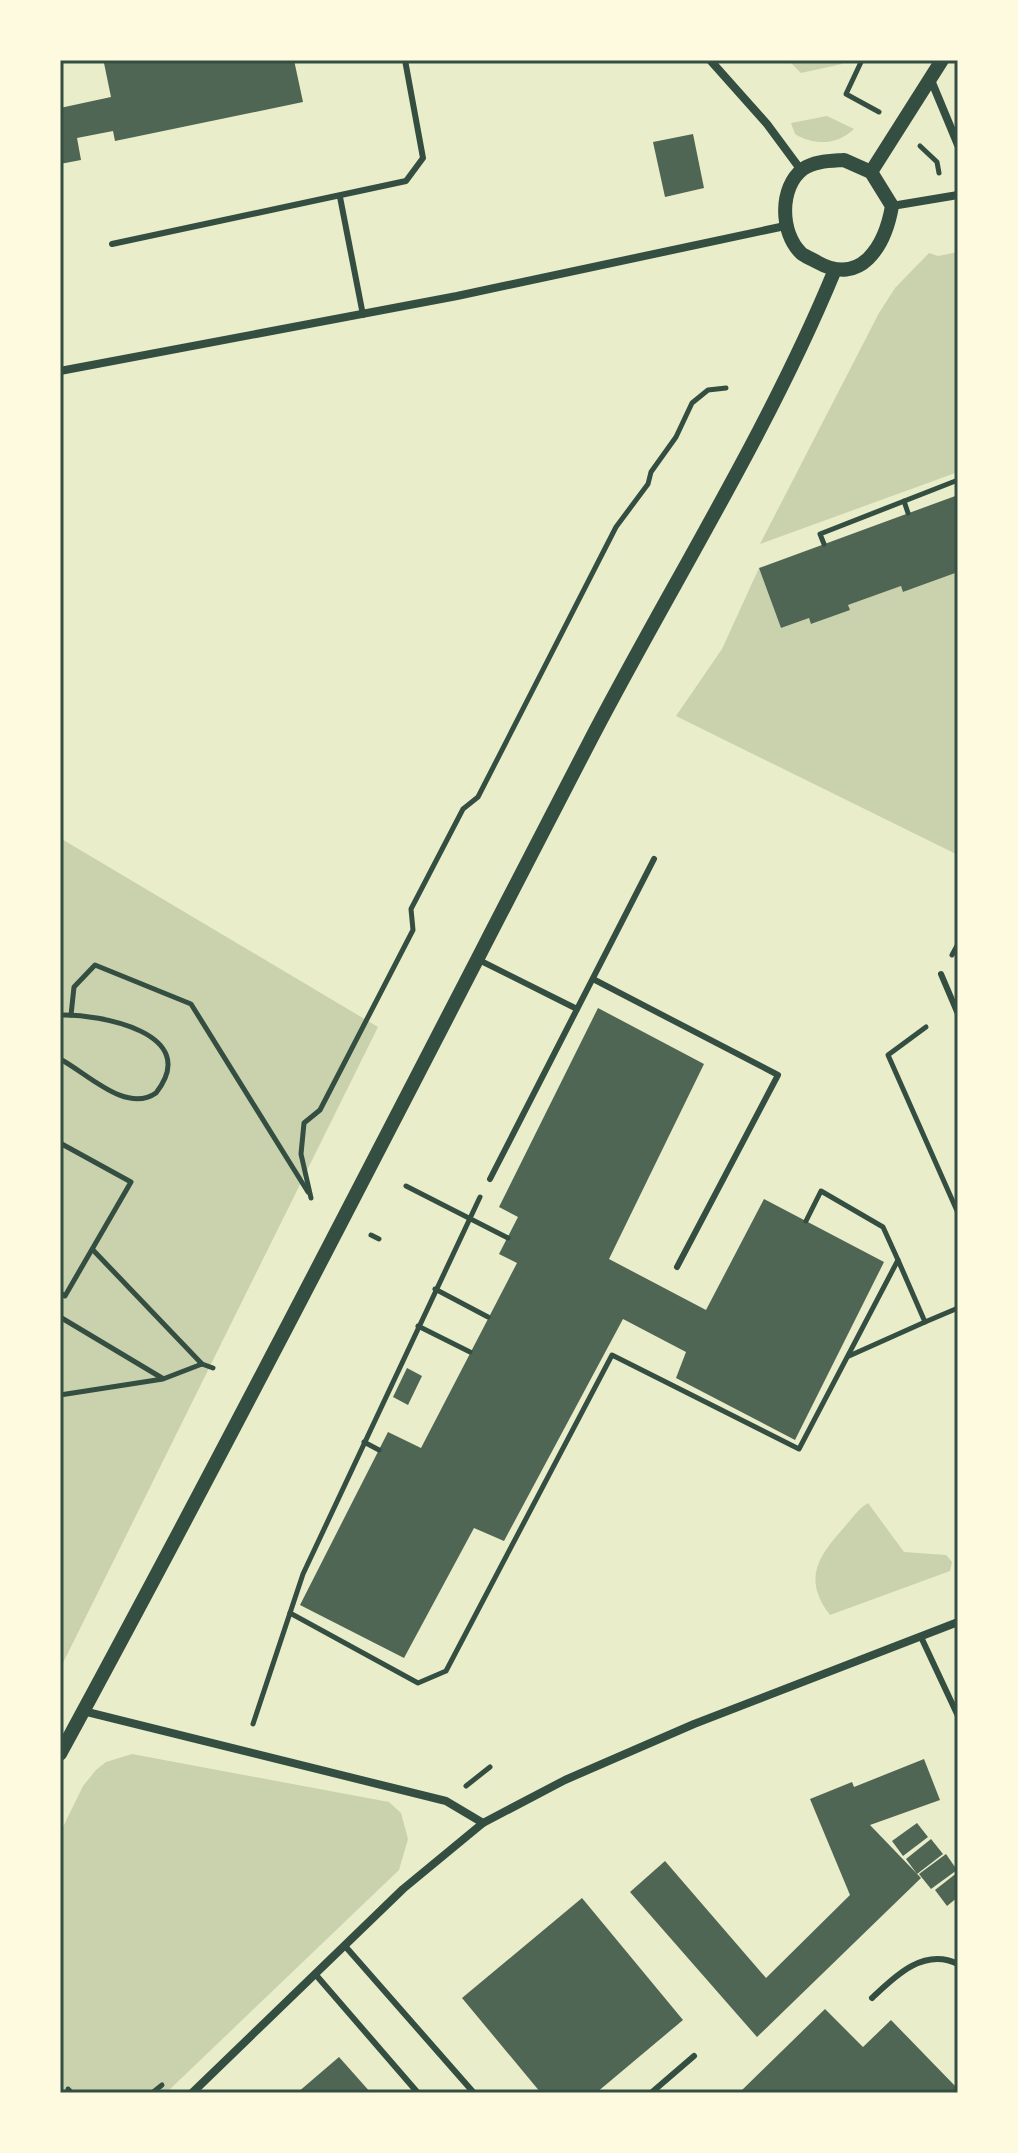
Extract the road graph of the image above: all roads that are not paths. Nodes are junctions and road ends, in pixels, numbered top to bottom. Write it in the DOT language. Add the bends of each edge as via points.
graph roads {
  1 [pos="405,60"];
  2 [pos="710,60"];
  3 [pos="942,60"];
  4 [pos="931,80"];
  5 [pos="958,145"];
  6 [pos="801,170"];
  7 [pos="871,172"];
  8 [pos="958,195"];
  9 [pos="340,197"];
  10 [pos="892,206"];
  11 [pos="785,226"];
  12 [pos="112,244"];
  13 [pos="834,272"];
  14 [pos="363,315"];
  15 [pos="60,371"];
  16 [pos="654,859"];
  17 [pos="477,959"];
  18 [pos="941,974"];
  19 [pos="593,979"];
  20 [pos="577,1009"];
  21 [pos="958,1014"];
  22 [pos="490,1179"];
  23 [pos="677,1267"];
  24 [pos="958,1622"];
  25 [pos="921,1637"];
  26 [pos="83,1711"];
  27 [pos="958,1716"];
  28 [pos="60,1754"];
  29 [pos="483,1823"];
  30 [pos="345,1946"];
  31 [pos="958,1964"];
  32 [pos="316,1975"];
  33 [pos="872,1998"];
  34 [pos="694,2056"];
  35 [pos="192,2093"];
  36 [pos="418,2093"];
  37 [pos="474,2093"];
  38 [pos="651,2093"];
  1 -- 9 [label="lane" via="423,158 417,171 397,186"];
  2 -- 6 [label="street"];
  3 -- 4 [label="street"];
  4 -- 5 [label="street"];
  4 -- 7 [label="street"];
  6 -- 7 [label="street" via="844,160"];
  6 -- 11 [label="street" via="786,197"];
  7 -- 10 [label="street"];
  8 -- 10 [label="street"];
  9 -- 12 [label="lane"];
  9 -- 14 [label="lane"];
  10 -- 13 [label="street" via="879,248 848,271"];
  11 -- 13 [label="street" via="801,253"];
  11 -- 14 [label="street"];
  13 -- 17 [label="street" via="812,325"];
  14 -- 15 [label="street"];
  16 -- 19 [label="lane"];
  17 -- 20 [label="lane"];
  17 -- 26 [label="street"];
  18 -- 21 [label="lane"];
  19 -- 20 [label="lane"];
  19 -- 23 [label="lane" via="778,1075"];
  20 -- 22 [label="lane"];
  24 -- 25 [label="street"];
  25 -- 27 [label="lane"];
  25 -- 29 [label="street" via="694,1724 565,1780"];
  26 -- 28 [label="street"];
  26 -- 29 [label="street" via="446,1801"];
  29 -- 30 [label="street"];
  30 -- 32 [label="street"];
  30 -- 37 [label="lane"];
  31 -- 33 [label="lane" via="923,1961 897,1974"];
  32 -- 35 [label="street"];
  32 -- 36 [label="lane"];
  34 -- 38 [label="lane"];
}
